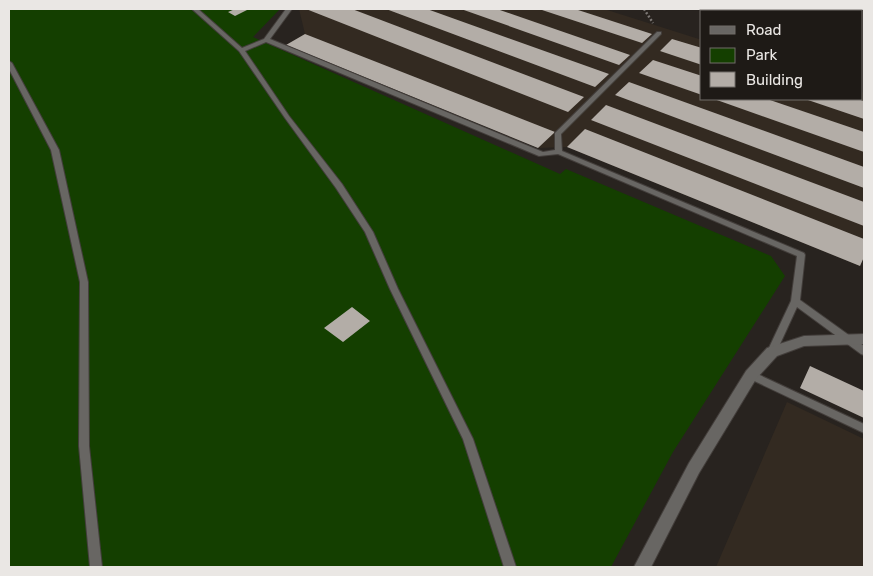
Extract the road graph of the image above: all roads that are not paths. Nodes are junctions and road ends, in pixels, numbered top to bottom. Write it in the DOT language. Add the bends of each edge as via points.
graph roads {
  1 [pos="195,9"];
  2 [pos="289,9"];
  3 [pos="660,33"];
  4 [pos="266,40"];
  5 [pos="241,50"];
  6 [pos="9,63"];
  7 [pos="559,152"];
  8 [pos="795,301"];
  9 [pos="844,338"];
  10 [pos="864,339"];
  11 [pos="864,351"];
  12 [pos="772,352"];
  13 [pos="751,375"];
  14 [pos="864,429"];
  15 [pos="96,567"];
  16 [pos="510,567"];
  17 [pos="642,567"];
  1 -- 5 [label="lane"];
  2 -- 4 [label="lane"];
  3 -- 7 [label="lane" via="557,134"];
  4 -- 5 [label="lane"];
  4 -- 7 [label="lane" via="542,154"];
  5 -- 16 [label="lane" via="369,232 468,439"];
  6 -- 15 [label="lane" via="55,150 84,282 84,446"];
  7 -- 8 [label="lane" via="801,256"];
  8 -- 9 [label="lane"];
  8 -- 12 [label="lane"];
  9 -- 10 [label="street"];
  9 -- 11 [label="lane"];
  9 -- 12 [label="street" via="804,341"];
  12 -- 13 [label="street"];
  13 -- 14 [label="lane"];
  13 -- 17 [label="street" via="694,468"];
}
